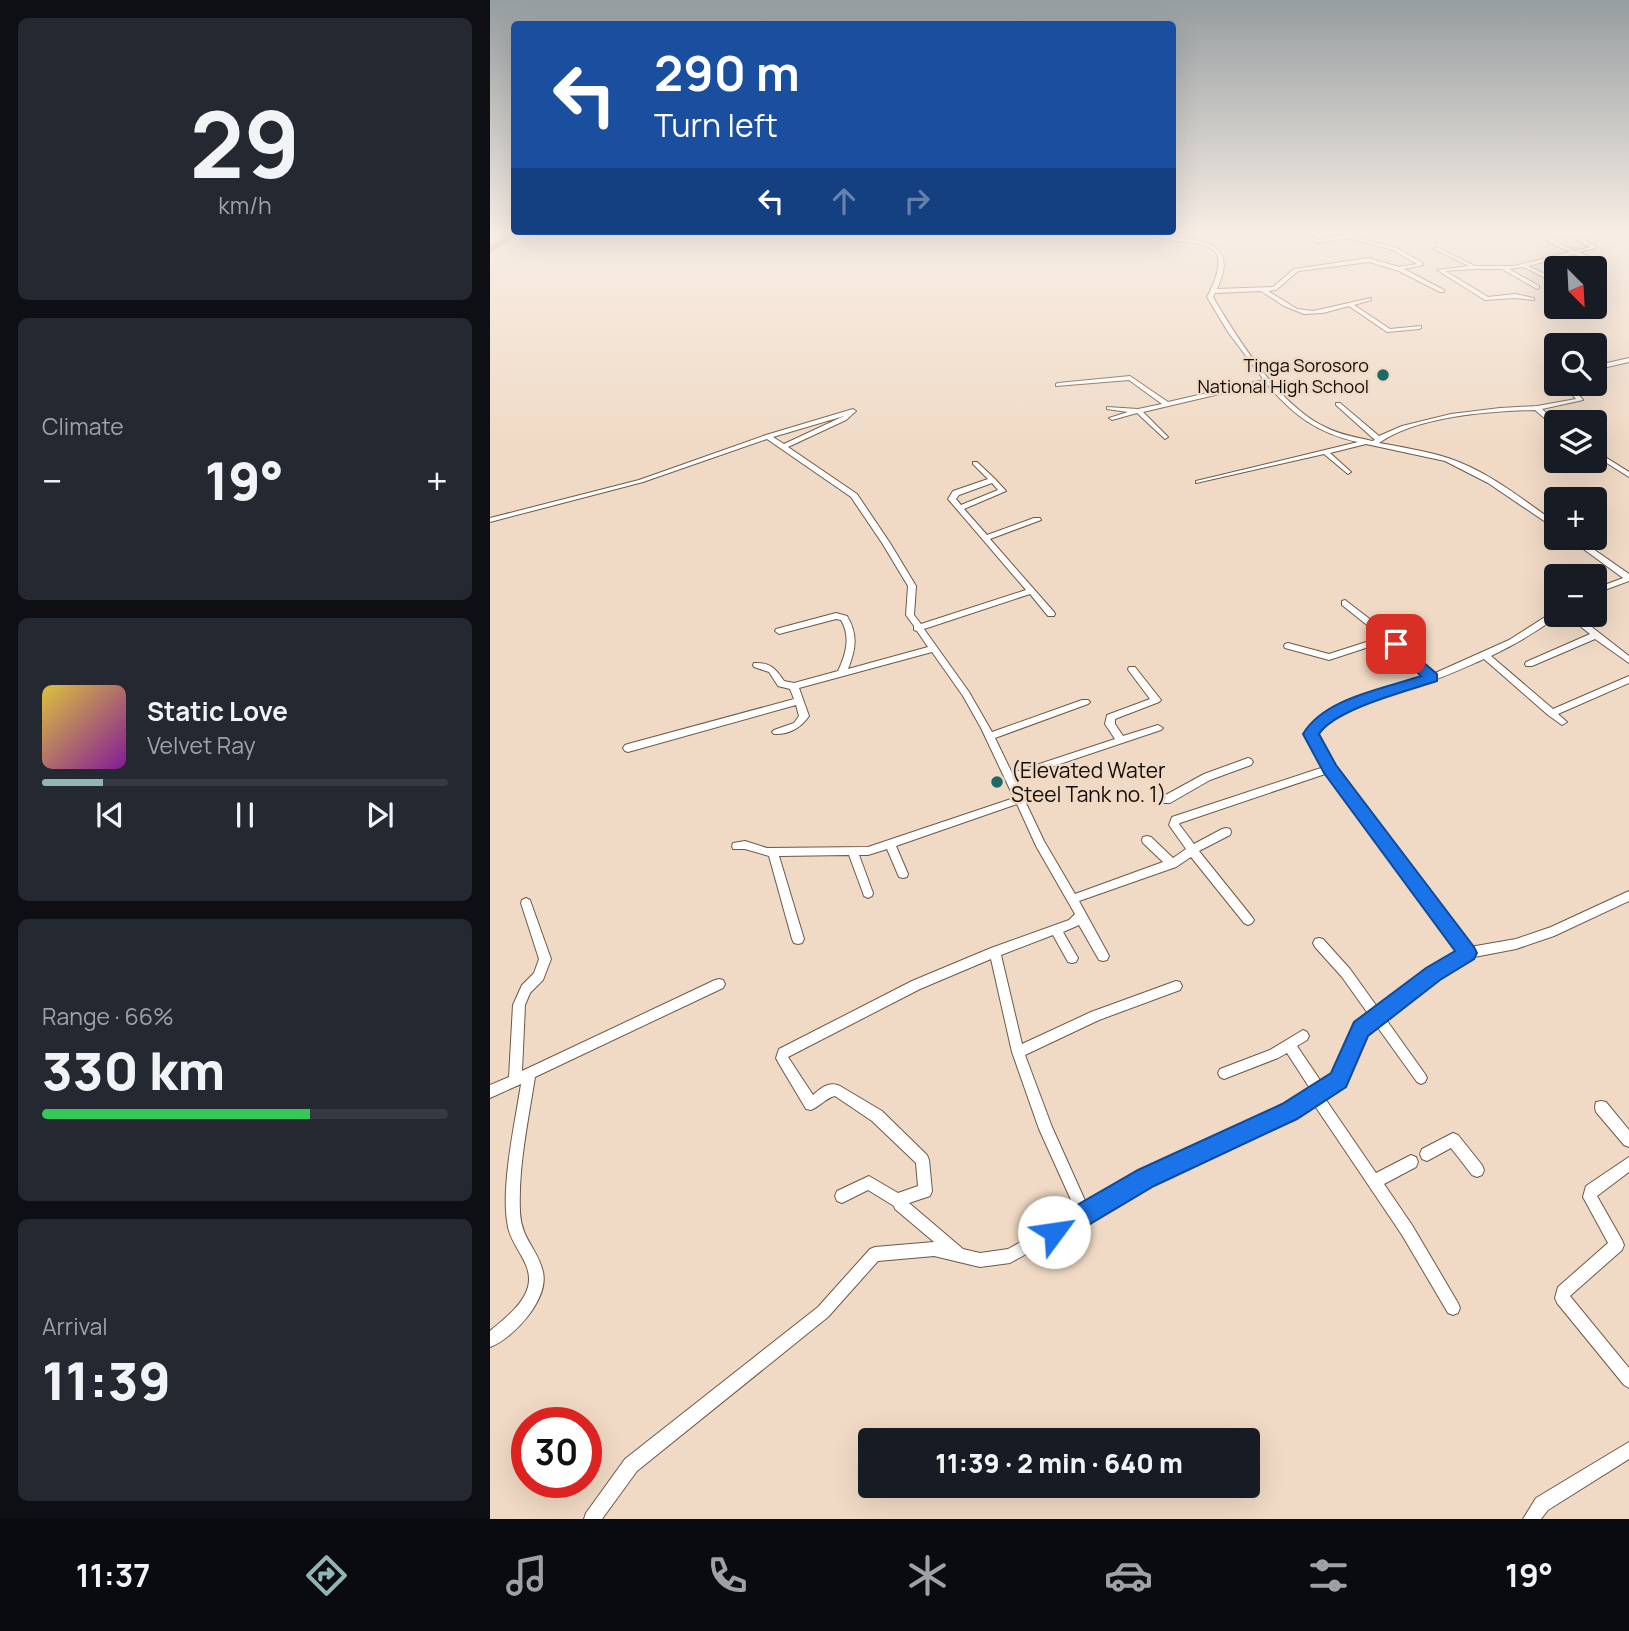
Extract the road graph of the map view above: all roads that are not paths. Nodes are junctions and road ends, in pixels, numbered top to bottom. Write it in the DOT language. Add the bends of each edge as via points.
graph roads {
  1 [pos="1214,305"];
  2 [pos="1284,305"];
  3 [pos="1347,305"];
  4 [pos="1351,305"];
  5 [pos="1419,327"];
  6 [pos="1629,360"];
  7 [pos="1607,365"];
  8 [pos="1269,381"];
  9 [pos="1058,385"];
  10 [pos="1576,396"];
  11 [pos="1338,404"];
  12 [pos="1166,405"];
  13 [pos="1109,408"];
  14 [pos="1537,408"];
  15 [pos="1138,411"];
  16 [pos="1544,415"];
  17 [pos="1112,418"];
  18 [pos="768,436"];
  19 [pos="1165,437"];
  20 [pos="1373,441"];
  21 [pos="782,447"];
  22 [pos="1326,453"];
  23 [pos="1607,461"];
  24 [pos="975,463"];
  25 [pos="1348,472"];
  26 [pos="1629,475"];
  27 [pos="993,480"];
  28 [pos="1198,482"];
  29 [pos="959,508"];
  30 [pos="1544,519"];
  31 [pos="490,520"];
  32 [pos="1037,520"];
  33 [pos="985,538"];
  34 [pos="1589,550"];
  35 [pos="1629,578"];
  36 [pos="1607,587"];
  37 [pos="1032,591"];
  38 [pos="1345,603"];
  39 [pos="1051,614"];
  40 [pos="1544,620"];
  41 [pos="1586,627"];
  42 [pos="917,628"];
  43 [pos="779,631"];
  44 [pos="1596,635"];
  45 [pos="1390,640"];
  46 [pos="1288,646"];
  47 [pos="933,649"];
  48 [pos="1484,654"];
  49 [pos="1629,660"];
  50 [pos="1529,664"];
  51 [pos="757,665"];
  52 [pos="1132,669"];
  53 [pos="842,673"];
  54 [pos="1431,677"];
  55 [pos="1629,679"];
  56 [pos="794,686"];
  57 [pos="799,701"];
  58 [pos="1084,702"];
  59 [pos="1551,713"];
  60 [pos="1562,722"];
  61 [pos="1158,728"];
  62 [pos="777,733"];
  63 [pos="990,736"];
  64 [pos="1121,740"];
  65 [pos="628,748"];
  66 [pos="1248,762"];
  67 [pos="1330,769"];
  68 [pos="1010,777"];
  69 [pos="1021,799"];
  70 [pos="1166,800"];
  71 [pos="1226,832"];
  72 [pos="1147,840"];
  73 [pos="890,844"];
  74 [pos="737,846"];
  75 [pos="1192,850"];
  76 [pos="773,852"];
  77 [pos="853,853"];
  78 [pos="1172,864"];
  79 [pos="903,874"];
  80 [pos="868,893"];
  81 [pos="1629,896"];
  82 [pos="1073,899"];
  83 [pos="526,903"];
  84 [pos="1081,918"];
  85 [pos="1248,920"];
  86 [pos="1056,930"];
  87 [pos="797,939"];
  88 [pos="1319,943"];
  89 [pos="995,952"];
  90 [pos="1468,953"];
  91 [pos="1103,956"];
  92 [pos="1072,958"];
  93 [pos="719,984"];
  94 [pos="1176,986"];
  95 [pos="1377,1017"];
  96 [pos="1303,1036"];
  97 [pos="1289,1045"];
  98 [pos="1018,1052"];
  99 [pos="529,1073"];
  100 [pos="1224,1073"];
  101 [pos="1421,1078"];
  102 [pos="515,1080"];
  103 [pos="490,1092"];
  104 [pos="1317,1093"];
  105 [pos="1601,1107"];
  106 [pos="1629,1140"];
  107 [pos="1427,1154"];
  108 [pos="1411,1162"];
  109 [pos="1629,1164"];
  110 [pos="1477,1170"];
  111 [pos="1374,1182"];
  112 [pos="842,1196"];
  113 [pos="899,1201"];
  114 [pos="1084,1214"];
  115 [pos="957,1252"];
  116 [pos="1453,1308"];
  117 [pos="490,1340"];
  118 [pos="1629,1380"];
  119 [pos="1629,1450"];
  120 [pos="592,1519"];
  121 [pos="1531,1519"];
  1 -- 8 [label="street"];
  2 -- 3 [label="street" via="1307,315"];
  4 -- 5 [label="street" via="1389,331"];
  6 -- 7 [label="street"];
  8 -- 12 [label="street"];
  8 -- 20 [label="street" via="1300,415 1322,429"];
  9 -- 12 [label="street" via="1130,378"];
  10 -- 14 [label="street" via="1580,400"];
  11 -- 20 [label="street"];
  12 -- 15 [label="street"];
  13 -- 15 [label="street"];
  14 -- 16 [label="street"];
  14 -- 20 [label="street" via="1467,412"];
  15 -- 17 [label="street"];
  15 -- 19 [label="street"];
  18 -- 21 [label="street"];
  18 -- 21 [label="street" via="853,411"];
  18 -- 31 [label="street" via="641,481"];
  20 -- 22 [label="street"];
  20 -- 30 [label="street" via="1448,460 1495,484"];
  21 -- 42 [label="street" via="854,496 912,586 908,606"];
  22 -- 25 [label="street"];
  22 -- 28 [label="street"];
  23 -- 26 [label="street"];
  24 -- 27 [label="street"];
  27 -- 29 [label="street" via="956,493 952,499"];
  27 -- 29 [label="street" via="1002,491"];
  29 -- 33 [label="street"];
  32 -- 33 [label="street"];
  33 -- 37 [label="street"];
  34 -- 35 [label="street"];
  35 -- 36 [label="street"];
  37 -- 39 [label="street"];
  37 -- 42 [label="street"];
  38 -- 45 [label="street"];
  40 -- 48 [label="street"];
  41 -- 44 [label="street"];
  42 -- 47 [label="street"];
  43 -- 53 [label="street" via="841,616 848,622 851,645"];
  44 -- 49 [label="street"];
  44 -- 50 [label="street"];
  45 -- 46 [label="street" via="1329,657"];
  45 -- 54 [label="street"];
  47 -- 53 [label="street"];
  47 -- 63 [label="street"];
  48 -- 54 [label="street"];
  48 -- 59 [label="street"];
  51 -- 56 [label="street" via="772,670 781,684"];
  52 -- 64 [label="street" via="1156,700 1110,717"];
  53 -- 56 [label="street"];
  54 -- 67 [label="street" via="1374,695 1314,726 1314,743"];
  55 -- 59 [label="street"];
  56 -- 57 [label="street"];
  57 -- 62 [label="street" via="803,720"];
  57 -- 65 [label="street"];
  58 -- 63 [label="street"];
  59 -- 60 [label="street"];
  61 -- 64 [label="street"];
  63 -- 68 [label="street"];
  64 -- 68 [label="street"];
  66 -- 70 [label="street" via="1207,777"];
  67 -- 75 [label="street" via="1176,820 1174,825"];
  67 -- 90 [label="street"];
  68 -- 69 [label="street"];
  69 -- 73 [label="street"];
  69 -- 82 [label="street"];
  71 -- 75 [label="street"];
  72 -- 78 [label="street"];
  73 -- 77 [label="street"];
  73 -- 79 [label="street"];
  74 -- 76 [label="street"];
  75 -- 78 [label="street"];
  75 -- 85 [label="street"];
  76 -- 77 [label="street"];
  76 -- 87 [label="street"];
  77 -- 80 [label="street"];
  78 -- 82 [label="street"];
  81 -- 90 [label="street" via="1554,931"];
  82 -- 84 [label="street"];
  83 -- 102 [label="street" via="545,959 519,1005"];
  84 -- 86 [label="street"];
  84 -- 91 [label="street"];
  86 -- 89 [label="street"];
  86 -- 92 [label="street"];
  88 -- 95 [label="street"];
  89 -- 98 [label="street"];
  89 -- 113 [label="street" via="916,985 783,1053 811,1104 836,1090 877,1116 922,1160 925,1191"];
  90 -- 95 [label="street"];
  93 -- 99 [label="street"];
  94 -- 98 [label="street" via="1095,1016"];
  95 -- 101 [label="street"];
  95 -- 104 [label="street" via="1356,1038 1339,1080"];
  96 -- 97 [label="street"];
  97 -- 100 [label="street"];
  97 -- 104 [label="street"];
  98 -- 114 [label="street"];
  99 -- 102 [label="street"];
  99 -- 117 [label="street" via="515,1184 515,1227 535,1266 536,1286 511,1324"];
  102 -- 103 [label="street"];
  104 -- 111 [label="street"];
  104 -- 114 [label="street"];
  105 -- 106 [label="street"];
  107 -- 110 [label="street" via="1453,1140"];
  108 -- 111 [label="street"];
  109 -- 118 [label="street" via="1591,1191 1590,1197 1617,1245 1563,1292 1562,1298"];
  111 -- 116 [label="street"];
  112 -- 113 [label="street" via="869,1183"];
  113 -- 115 [label="street"];
  114 -- 115 [label="street" via="1010,1256 980,1260"];
  115 -- 120 [label="street" via="934,1249 875,1254 822,1312 631,1465"];
  119 -- 121 [label="street" via="1542,1504"];
}
